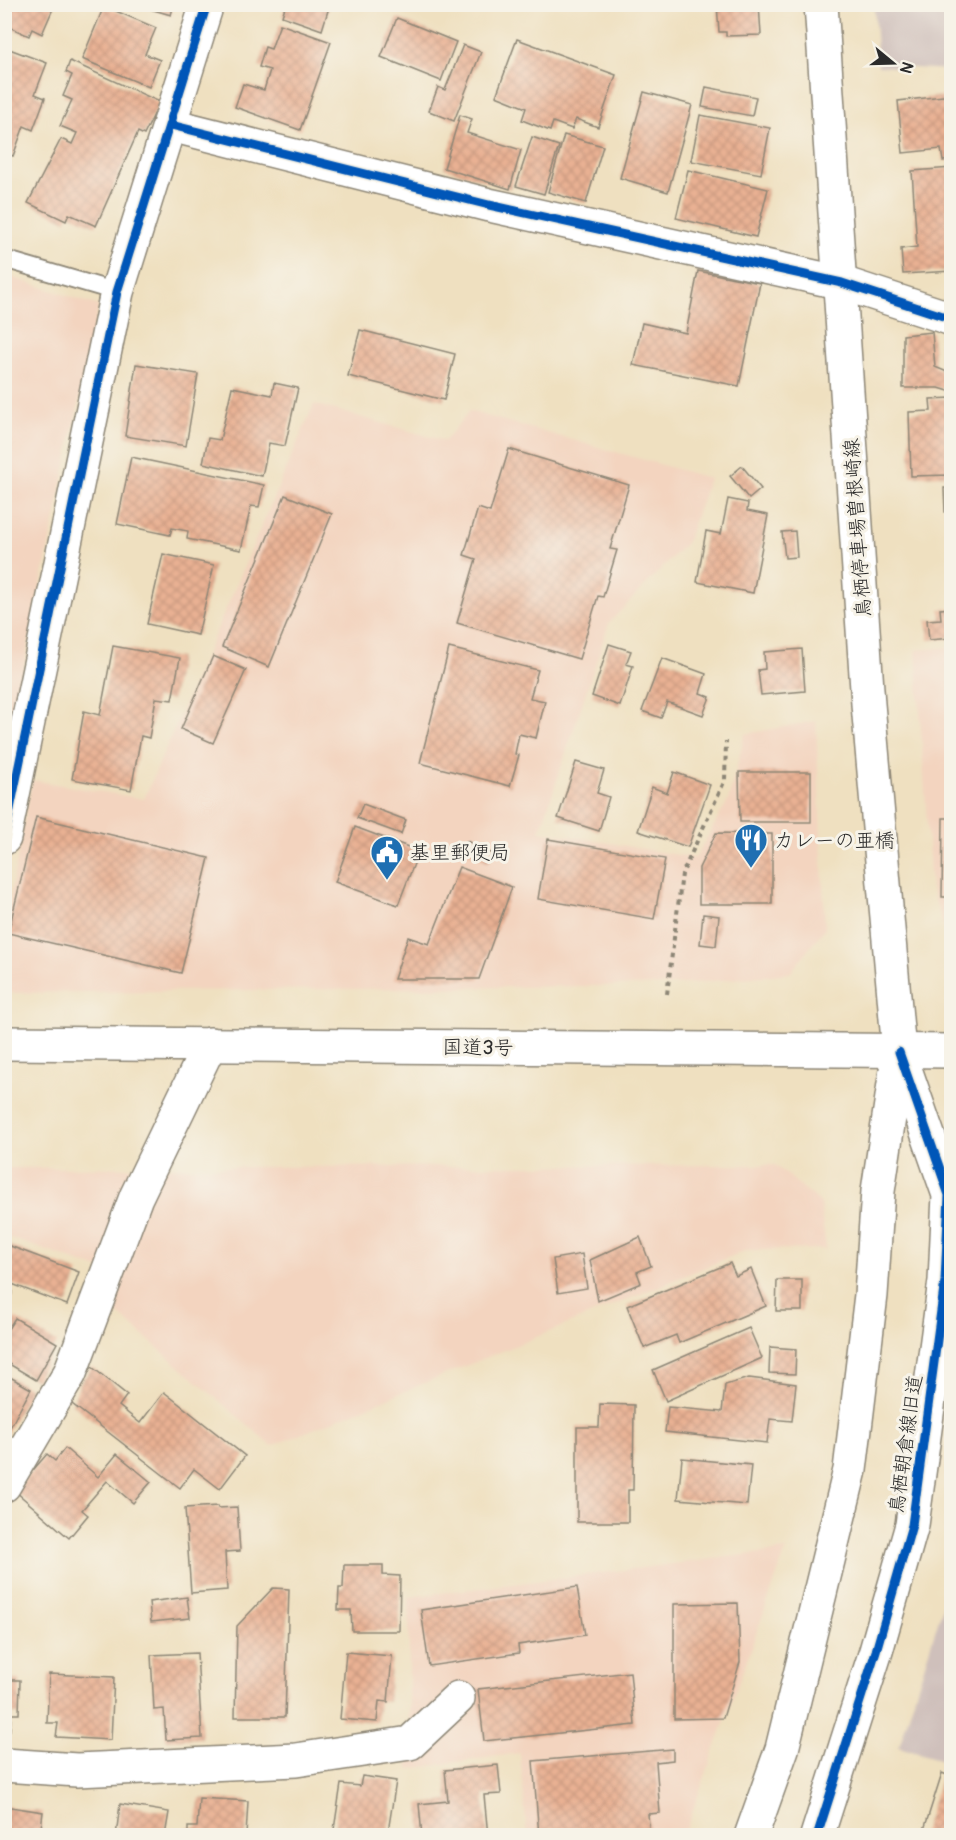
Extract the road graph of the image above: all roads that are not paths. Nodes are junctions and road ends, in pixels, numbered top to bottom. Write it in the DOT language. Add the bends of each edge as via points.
graph roads {
  1 [pos="207,4"];
  2 [pos="821,4"];
  3 [pos="171,125"];
  4 [pos="4,259"];
  5 [pos="842,283"];
  6 [pos="117,292"];
  7 [pos="951,319"];
  8 [pos="4,838"];
  9 [pos="4,1043"];
  10 [pos="210,1044"];
  11 [pos="899,1052"];
  12 [pos="951,1052"];
  13 [pos="4,1485"];
  14 [pos="458,1698"];
  15 [pos="4,1765"];
  16 [pos="751,1836"];
  17 [pos="817,1836"];
  1 -- 3 [label="main road"];
  2 -- 5 [label="main road, 鳥栖停車場曽根崎線"];
  3 -- 5 [label="main road" via="489,205"];
  3 -- 6 [label="main road"];
  4 -- 6 [label="lane"];
  5 -- 7 [label="main road"];
  5 -- 11 [label="main road, 鳥栖停車場曽根崎線" via="868,704"];
  6 -- 8 [label="main road"];
  9 -- 10 [label="main road, 国道3号"];
  10 -- 11 [label="main road, 国道3号"];
  10 -- 13 [label="main road" via="135,1197 70,1373"];
  11 -- 12 [label="main road, 国道3号"];
  11 -- 16 [label="main road" via="878,1191 871,1295 850,1470 782,1749"];
  11 -- 17 [label="main road, 鳥栖朝倉線旧道" via="949,1195 945,1281 912,1525"];
  14 -- 15 [label="main road" via="410,1743 296,1760 77,1770"];
}
